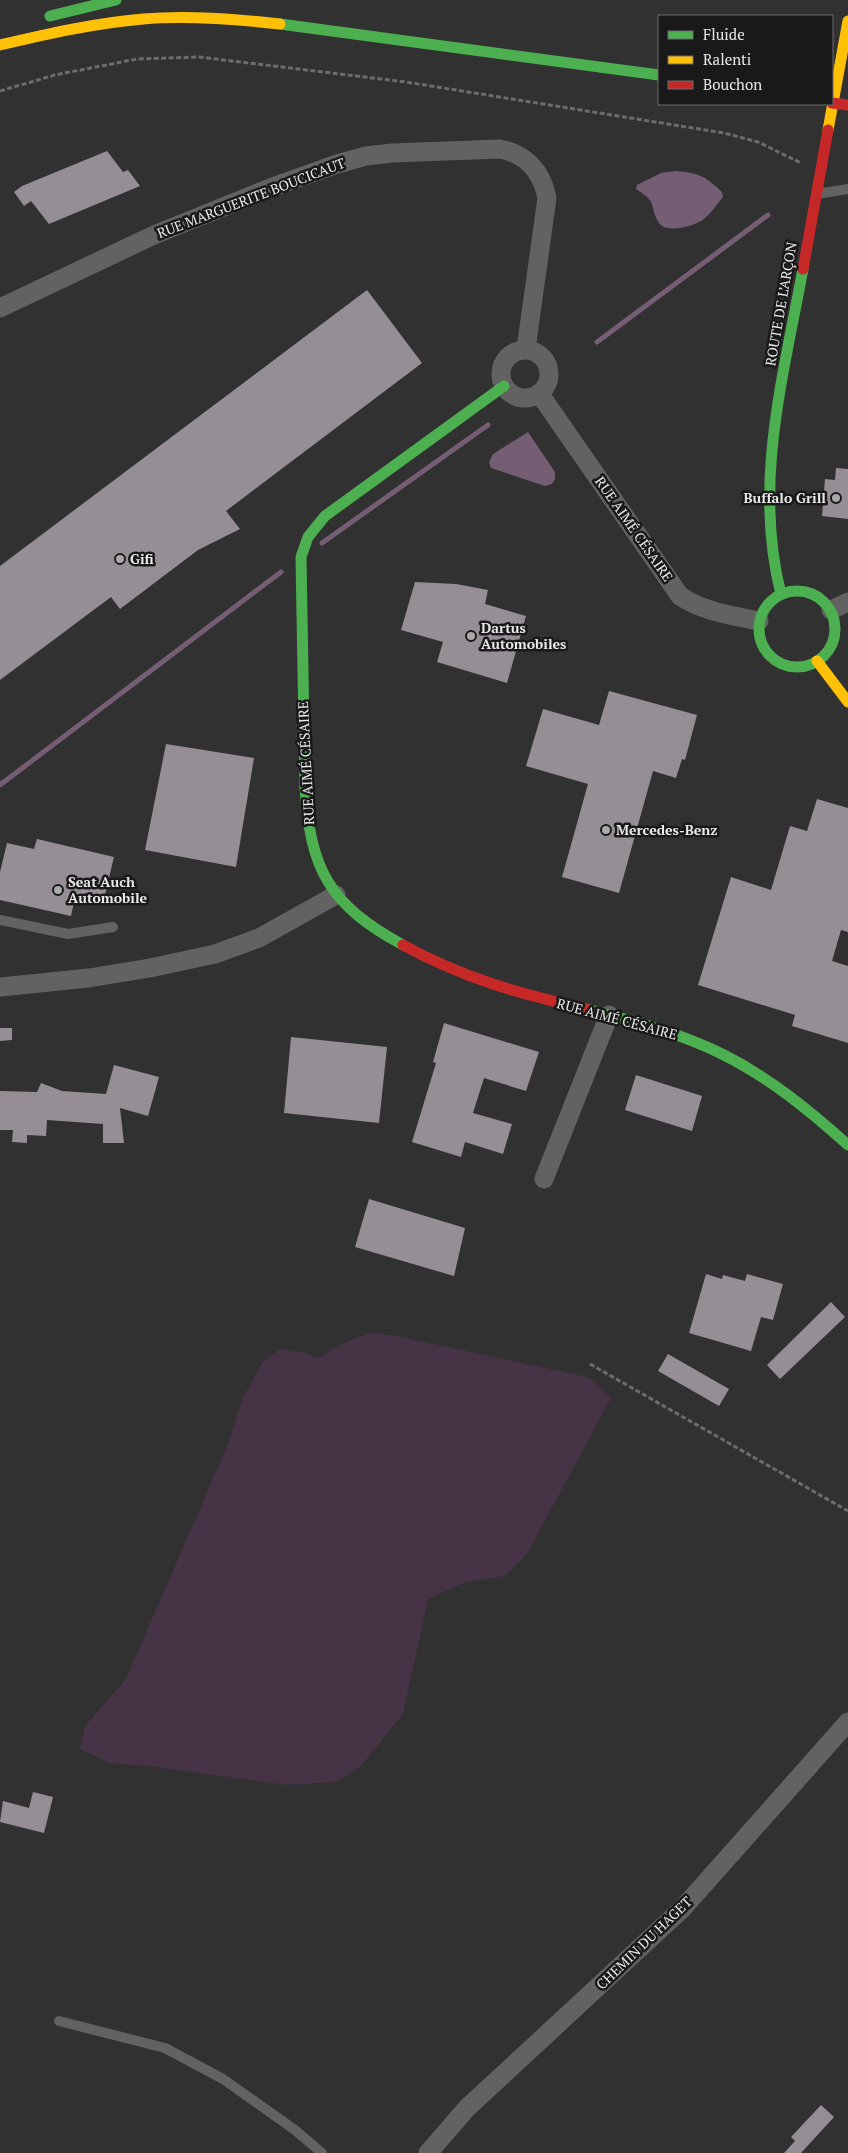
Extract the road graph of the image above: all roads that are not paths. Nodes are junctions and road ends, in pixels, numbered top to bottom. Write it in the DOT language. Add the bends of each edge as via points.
graph roads {
  1 [pos="116,0"];
  2 [pos="39,19"];
  3 [pos="848,21"];
  4 [pos="0,45"];
  5 [pos="658,75"];
  6 [pos="833,98"];
  7 [pos="833,103"];
  8 [pos="832,105"];
  9 [pos="848,105"];
  10 [pos="848,189"];
  11 [pos="816,194"];
  12 [pos="0,308"];
  13 [pos="526,350"];
  14 [pos="504,386"];
  15 [pos="539,393"];
  16 [pos="781,594"];
  17 [pos="848,602"];
  18 [pos="831,610"];
  19 [pos="759,621"];
  20 [pos="817,661"];
  21 [pos="848,702"];
  22 [pos="336,895"];
  23 [pos="0,920"];
  24 [pos="113,927"];
  25 [pos="0,987"];
  26 [pos="609,1015"];
  27 [pos="848,1145"];
  28 [pos="544,1179"];
  29 [pos="848,1722"];
  30 [pos="59,2021"];
  31 [pos="322,2153"];
  32 [pos="428,2153"];
  1 -- 2 [label="main road"];
  3 -- 6 [label="main road, ROUTE DE L’ARÇON"];
  4 -- 5 [label="main road" via="74,28 144,19 206,18 261,22"];
  7 -- 9 [label="main road"];
  8 -- 11 [label="main road, ROUTE DE L’ARÇON"];
  10 -- 11 [label="lane"];
  11 -- 16 [label="main road, ROUTE DE L’ARÇON" via="768,474 770,550"];
  12 -- 13 [label="street, RUE MARGUERITE BOUCICAUT" via="154,235 337,164 392,153 500,149 516,154 532,165 542,180 547,198"];
  13 -- 14 [label="street" via="517,351 504,362 501,378"];
  13 -- 15 [label="street" via="539,355 548,367 546,386"];
  14 -- 15 [label="street" via="520,397"];
  14 -- 22 [label="main road, RUE AIMÉ CÉSAIRE" via="325,516 305,541 300,578 306,811 318,864"];
  15 -- 19 [label="street, RUE AIMÉ CÉSAIRE" via="680,596 710,611"];
  16 -- 18 [label="main road" via="809,592 818,596"];
  16 -- 19 [label="main road" via="767,605"];
  17 -- 18 [label="street"];
  18 -- 20 [label="main road" via="835,626 833,642"];
  19 -- 20 [label="main road" via="763,647 775,660 800,667"];
  20 -- 21 [label="main road"];
  22 -- 25 [label="street" via="259,938 216,954 89,978"];
  22 -- 26 [label="main road, RUE AIMÉ CÉSAIRE" via="363,921 439,964 505,989"];
  23 -- 24 [label="lane" via="68,934"];
  26 -- 27 [label="main road, RUE AIMÉ CÉSAIRE" via="672,1033 736,1061 800,1103"];
  26 -- 28 [label="street"];
  29 -- 32 [label="street, CHEMIN DU HAGET" via="683,1908 468,2108"];
  30 -- 31 [label="lane" via="165,2048 223,2079"];
}
